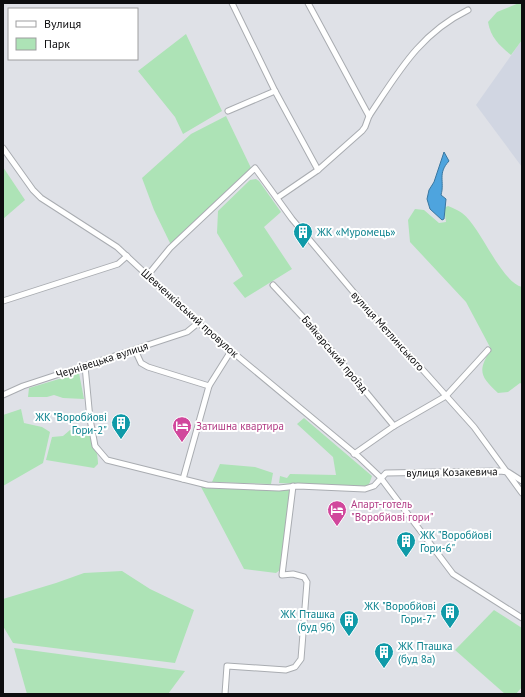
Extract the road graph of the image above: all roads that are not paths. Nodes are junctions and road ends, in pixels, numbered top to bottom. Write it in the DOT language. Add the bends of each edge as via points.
graph roads {
  1 [pos="232,3"];
  2 [pos="308,3"];
  3 [pos="468,10"];
  4 [pos="275,91"];
  5 [pos="228,111"];
  6 [pos="369,116"];
  7 [pos="3,148"];
  8 [pos="318,170"];
  9 [pos="277,198"];
  10 [pos="127,256"];
  11 [pos="148,275"];
  12 [pos="273,284"];
  13 [pos="3,301"];
  14 [pos="198,323"];
  15 [pos="135,350"];
  16 [pos="488,350"];
  17 [pos="231,351"];
  18 [pos="85,366"];
  19 [pos="209,386"];
  20 [pos="3,395"];
  21 [pos="446,396"];
  22 [pos="394,426"];
  23 [pos="354,454"];
  24 [pos="508,472"];
  25 [pos="380,477"];
  26 [pos="183,479"];
  27 [pos="522,481"];
  28 [pos="295,486"];
  29 [pos="522,493"];
  30 [pos="522,618"];
  31 [pos="225,694"];
  1 -- 4 [label="street"];
  2 -- 6 [label="street"];
  3 -- 6 [label="street" via="421,42"];
  4 -- 5 [label="street"];
  4 -- 8 [label="street"];
  6 -- 8 [label="street" via="362,131"];
  7 -- 10 [label="street, Шевченківський провулок" via="41,198"];
  8 -- 9 [label="street"];
  9 -- 11 [label="street, вулиця Метлинського" via="255,168 170,248"];
  9 -- 21 [label="street, вулиця Метлинського" via="361,301"];
  10 -- 11 [label="street, Шевченківський провулок"];
  10 -- 13 [label="street" via="118,264"];
  11 -- 14 [label="street, Шевченківський провулок"];
  12 -- 22 [label="street, Байкарський проїзд" via="314,329"];
  14 -- 15 [label="street, Чернівецька вулиця" via="187,332"];
  14 -- 17 [label="street, Шевченківський провулок"];
  15 -- 18 [label="street, Чернівецька вулиця"];
  15 -- 19 [label="street" via="141,363 148,367"];
  16 -- 21 [label="street"];
  17 -- 19 [label="street"];
  17 -- 23 [label="street, Шевченківський провулок"];
  18 -- 20 [label="street, Чернівецька вулиця"];
  18 -- 26 [label="street" via="90,419 95,446 100,454 107,460"];
  19 -- 26 [label="street"];
  21 -- 22 [label="street"];
  21 -- 24 [label="street, вулиця Метлинського" via="474,427"];
  22 -- 23 [label="street"];
  23 -- 25 [label="street, Шевченківський провулок"];
  24 -- 25 [label="street, вулиця Козакевича" via="386,473"];
  24 -- 27 [label="street, вулиця Козакевича"];
  24 -- 29 [label="street, вулиця Метлинського"];
  25 -- 28 [label="street" via="374,486 365,489"];
  25 -- 30 [label="street, Шевченківський провулок" via="453,574"];
  26 -- 28 [label="street" via="207,485 279,488"];
  28 -- 31 [label="street" via="282,575 304,577 306,582 301,659 295,667 286,670 227,666"];
}
